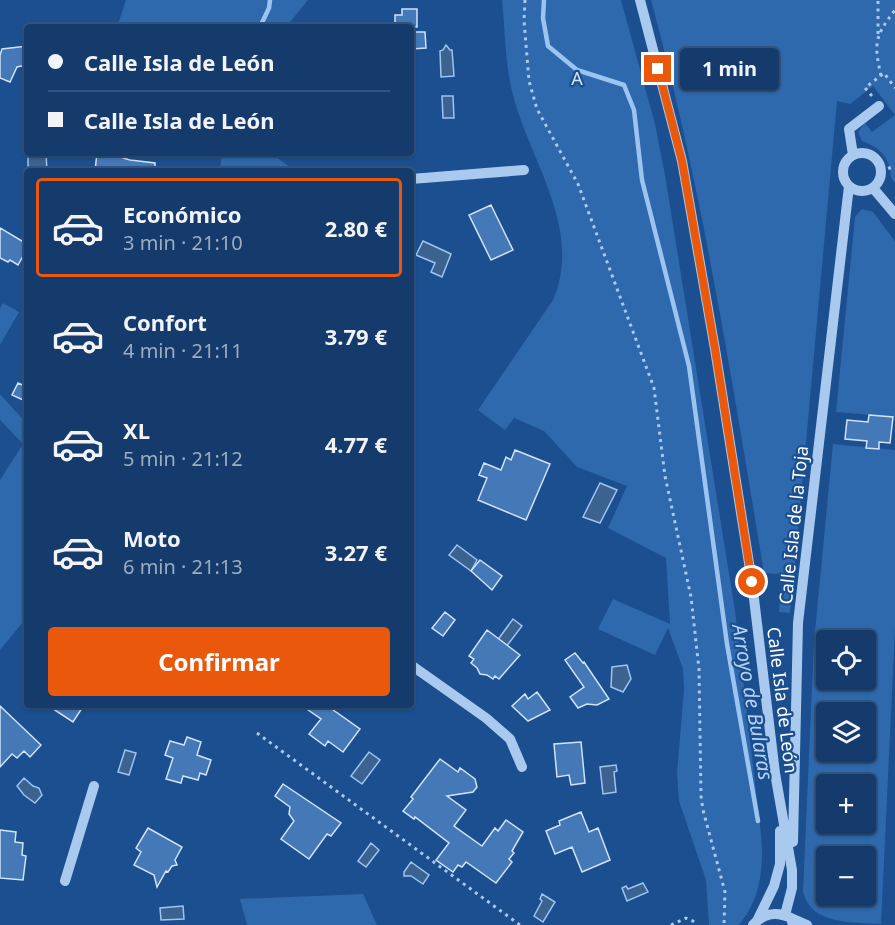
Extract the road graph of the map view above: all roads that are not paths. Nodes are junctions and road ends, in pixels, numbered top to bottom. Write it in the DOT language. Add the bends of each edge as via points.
graph roads {
  1 [pos="640,0"];
  2 [pos="879,106"];
  3 [pos="853,155"];
  4 [pos="524,170"];
  5 [pos="414,178"];
  6 [pos="849,186"];
  7 [pos="873,188"];
  8 [pos="895,214"];
  9 [pos="414,667"];
  10 [pos="522,767"];
  11 [pos="94,786"];
  12 [pos="780,803"];
  13 [pos="792,870"];
  14 [pos="65,881"];
  15 [pos="790,919"];
  16 [pos="756,922"];
  17 [pos="807,925"];
  1 -- 12 [label="street, Calle Isla de León" via="682,161 715,349 752,582"];
  2 -- 3 [label="street" via="849,129"];
  3 -- 6 [label="street" via="843,170"];
  3 -- 7 [label="street" via="872,155 876,159 881,171"];
  4 -- 5 [label="street"];
  6 -- 7 [label="street" via="861,191"];
  6 -- 13 [label="street, Calle Isla de la Toja" via="798,624"];
  7 -- 8 [label="street"];
  9 -- 10 [label="street" via="510,739"];
  11 -- 14 [label="street"];
  12 -- 13 [label="street, Calle Isla de León"];
  12 -- 16 [label="street, Calle Isla de León" via="780,864"];
  13 -- 15 [label="street, Calle Isla de León"];
  15 -- 16 [label="street, Calle Isla de León" via="765,914"];
  15 -- 17 [label="street"];
}
